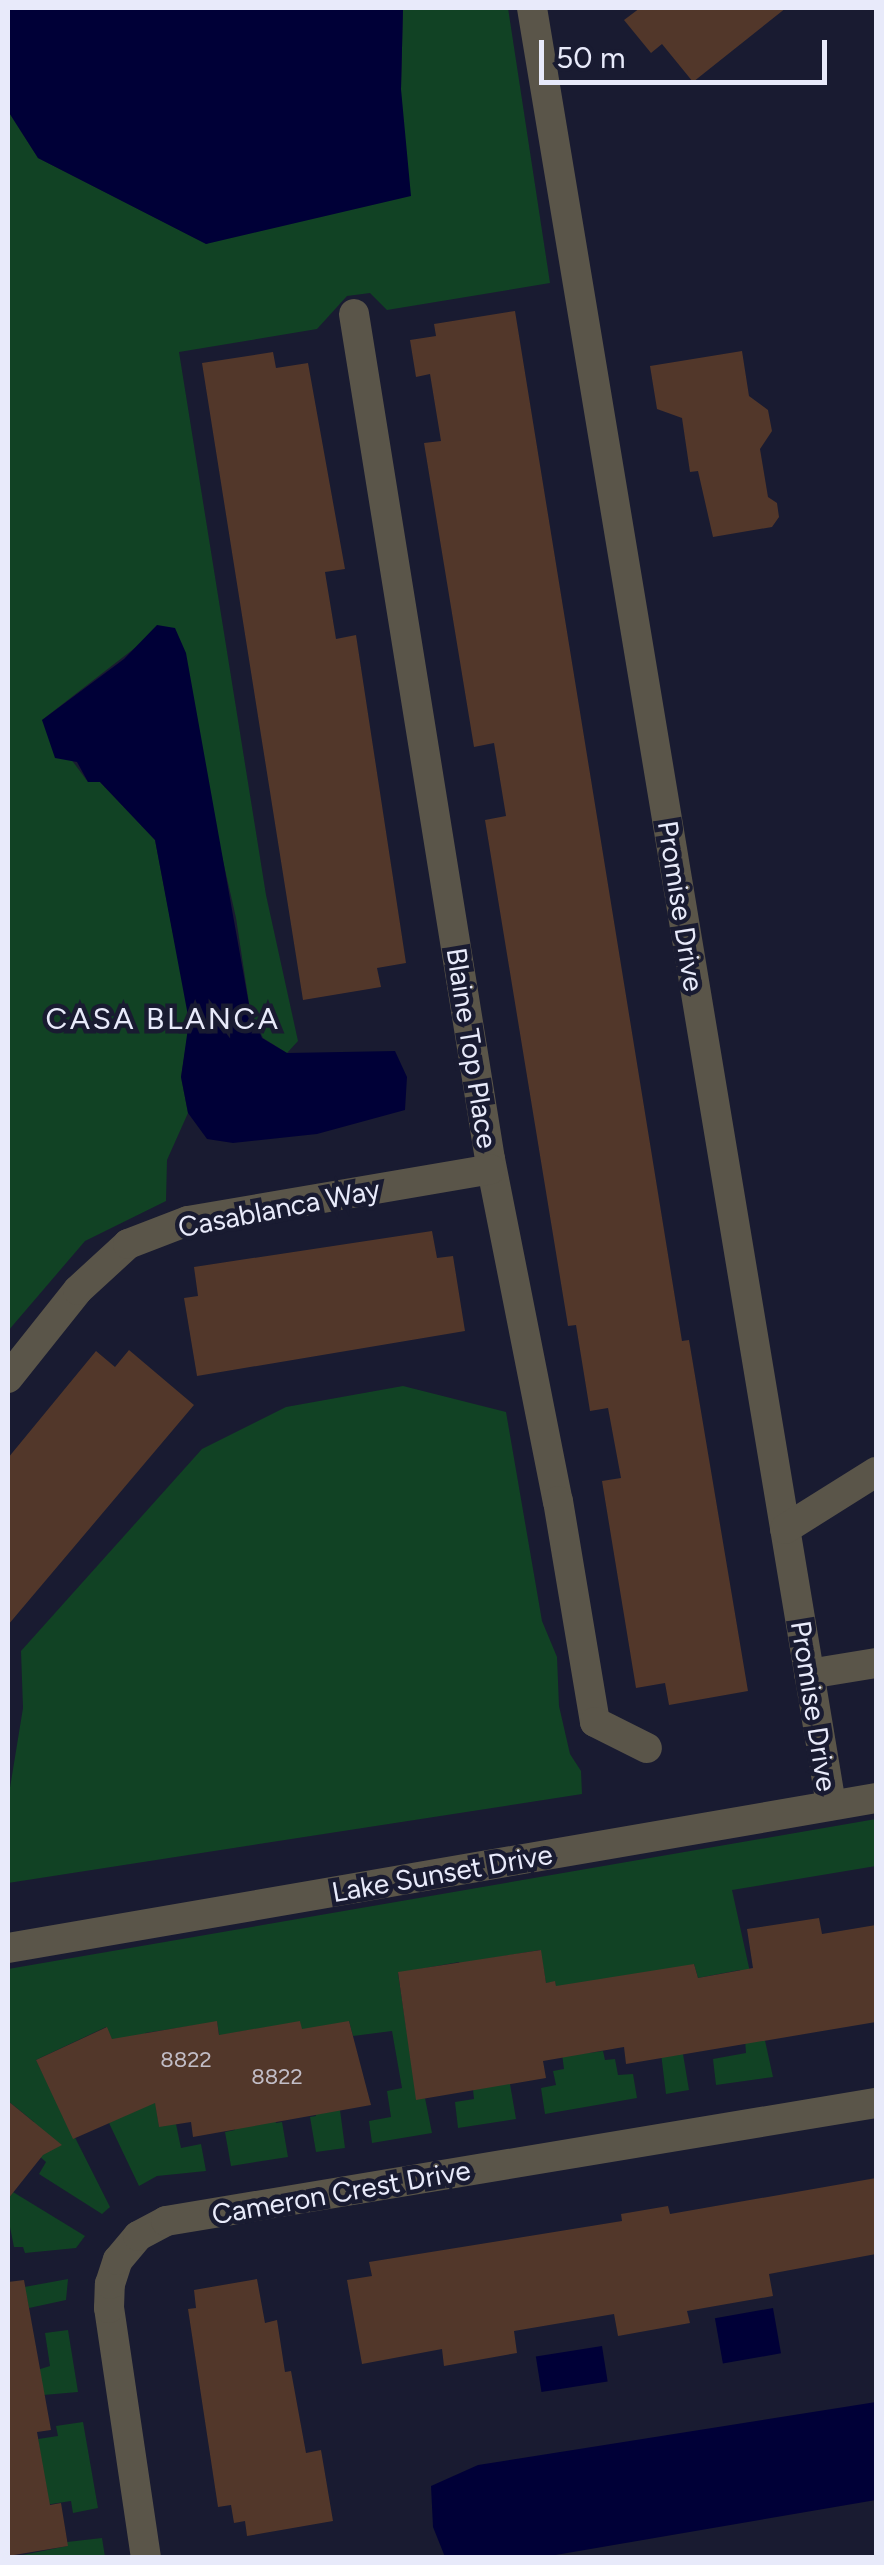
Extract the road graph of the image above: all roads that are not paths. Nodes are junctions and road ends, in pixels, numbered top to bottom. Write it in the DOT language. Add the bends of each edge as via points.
graph roads {
  1 [pos="532,8"];
  2 [pos="354,314"];
  3 [pos="492,1169"];
  4 [pos="8,1378"];
  5 [pos="876,1472"];
  6 [pos="785,1528"];
  7 [pos="876,1663"];
  8 [pos="808,1674"];
  9 [pos="648,1748"];
  10 [pos="876,1798"];
  11 [pos="830,1806"];
  12 [pos="8,1948"];
  13 [pos="876,2103"];
  14 [pos="146,2558"];
  1 -- 6 [label="street, Promise Drive"];
  2 -- 3 [label="street, Blaine Top Place"];
  3 -- 4 [label="street, Casablanca Way" via="188,1221 128,1244 78,1290"];
  3 -- 9 [label="street, Blaine Top Place" via="595,1722"];
  5 -- 6 [label="street"];
  6 -- 8 [label="street, Promise Drive"];
  7 -- 8 [label="street"];
  8 -- 11 [label="street, Promise Drive"];
  10 -- 11 [label="street, Lake Sunset Drive"];
  11 -- 12 [label="street, Lake Sunset Drive"];
  13 -- 14 [label="street, Cameron Crest Drive" via="166,2221 138,2236 118,2260 109,2308"];
}
